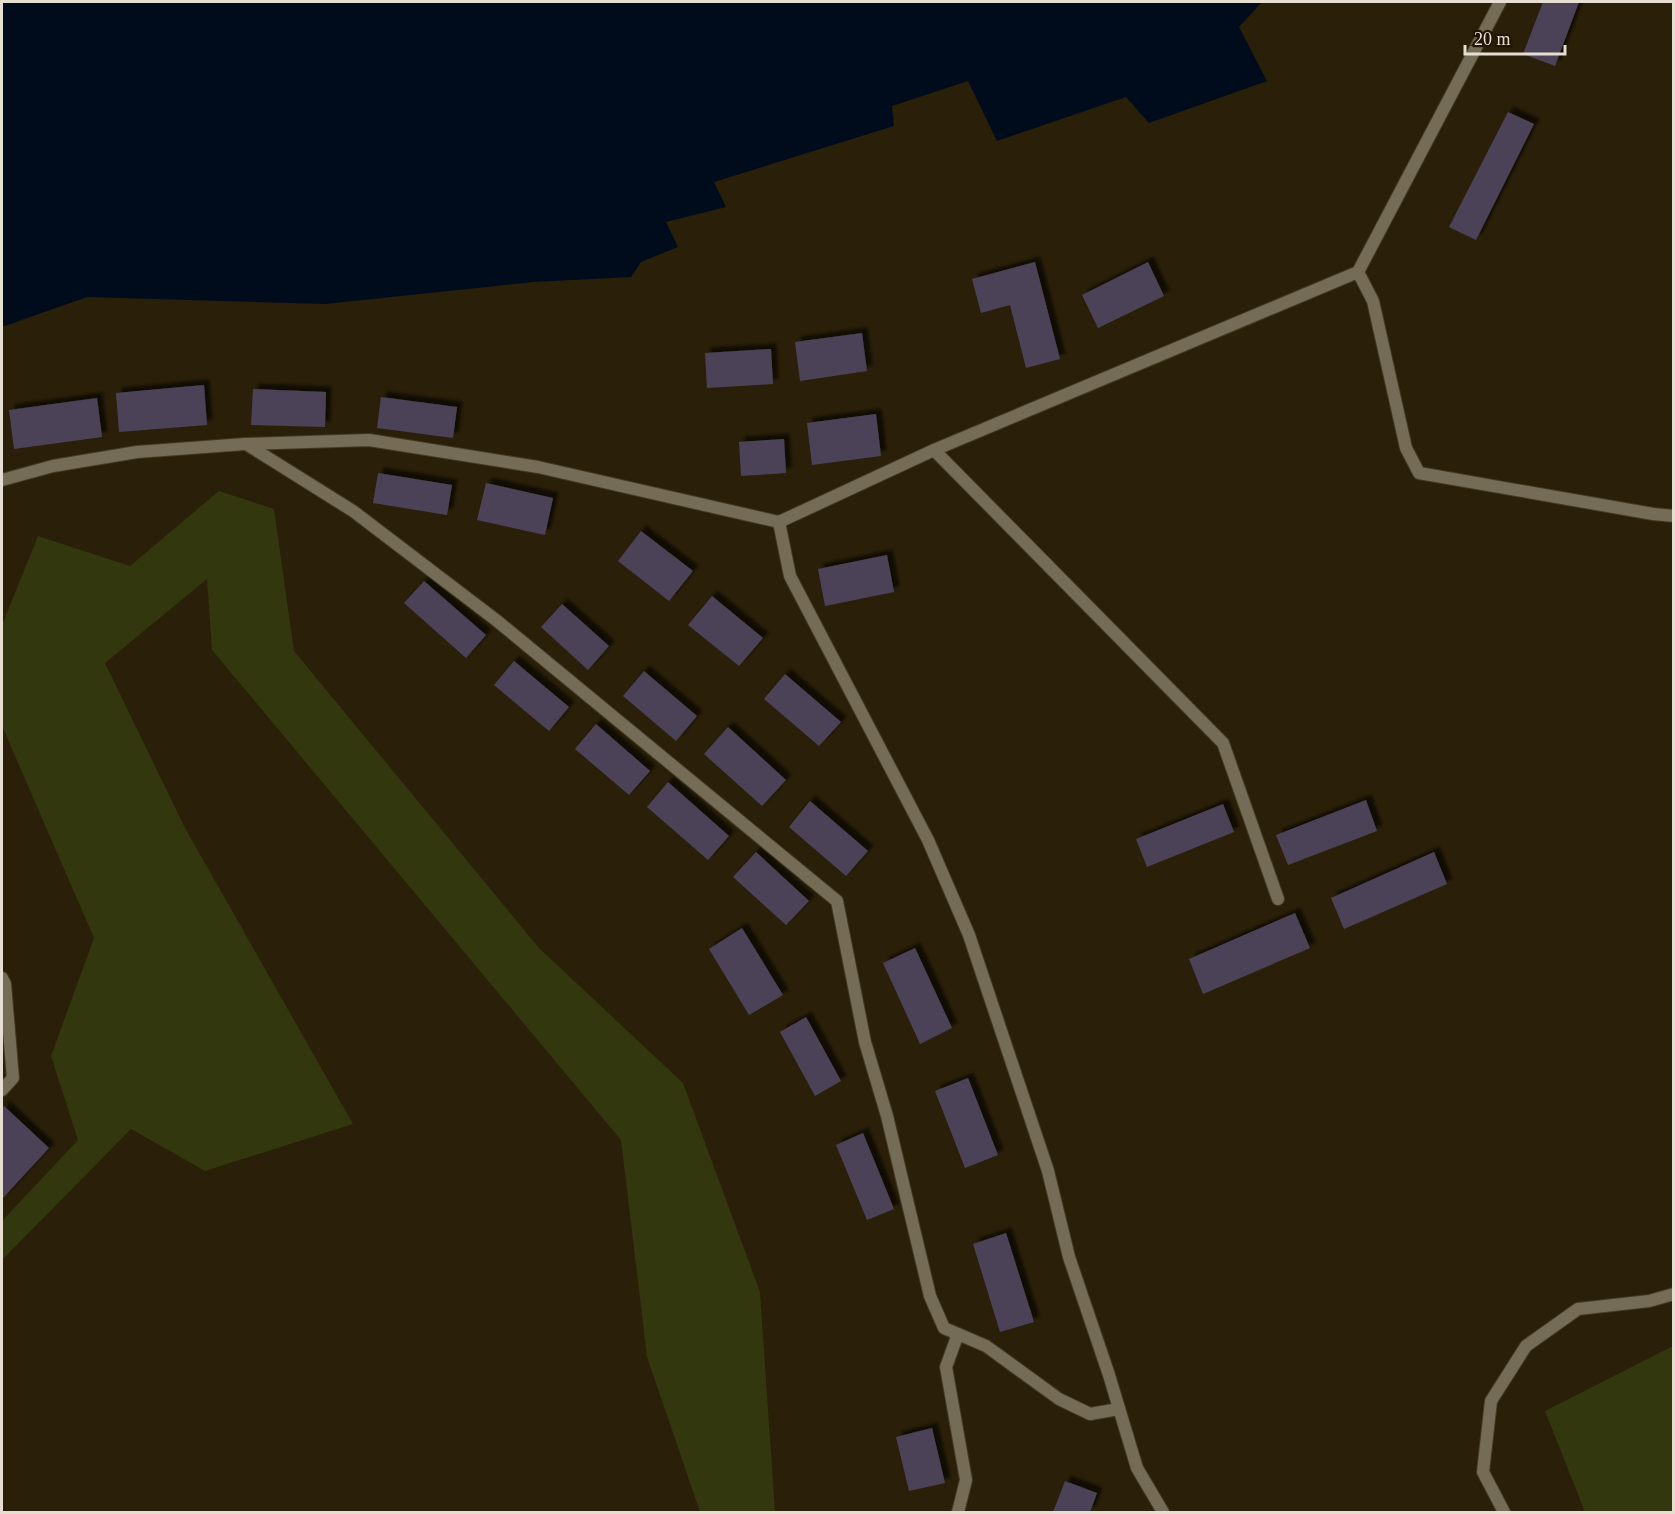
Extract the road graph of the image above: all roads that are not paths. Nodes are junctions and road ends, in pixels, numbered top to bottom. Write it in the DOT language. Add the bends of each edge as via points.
graph roads {
  1 [pos="1500,2"];
  2 [pos="1358,272"];
  3 [pos="245,444"];
  4 [pos="934,450"];
  5 [pos="2,480"];
  6 [pos="1674,516"];
  7 [pos="779,522"];
  8 [pos="1278,899"];
  9 [pos="2,978"];
  10 [pos="2,1090"];
  11 [pos="1674,1294"];
  12 [pos="958,1334"];
  13 [pos="1119,1409"];
  14 [pos="1157,1509"];
  15 [pos="958,1512"];
  16 [pos="1504,1512"];
  1 -- 2 [label="street"];
  2 -- 4 [label="street"];
  2 -- 6 [label="street" via="1373,301 1406,448 1419,473"];
  3 -- 5 [label="street" via="137,452 53,466"];
  3 -- 7 [label="street" via="369,440 538,467"];
  3 -- 12 [label="street" via="353,511 496,620 837,902 866,1042 930,1296 944,1328"];
  4 -- 7 [label="street"];
  4 -- 8 [label="street" via="1223,743"];
  7 -- 13 [label="street" via="790,576 928,840 969,935 1048,1171 1069,1257"];
  9 -- 10 [label="street" via="13,1078"];
  11 -- 16 [label="street" via="1578,1309 1526,1346 1491,1401 1483,1472"];
  12 -- 13 [label="street" via="986,1346 1059,1399 1090,1414"];
  12 -- 15 [label="street" via="946,1368 966,1480"];
  13 -- 14 [label="street" via="1137,1468"];
}
